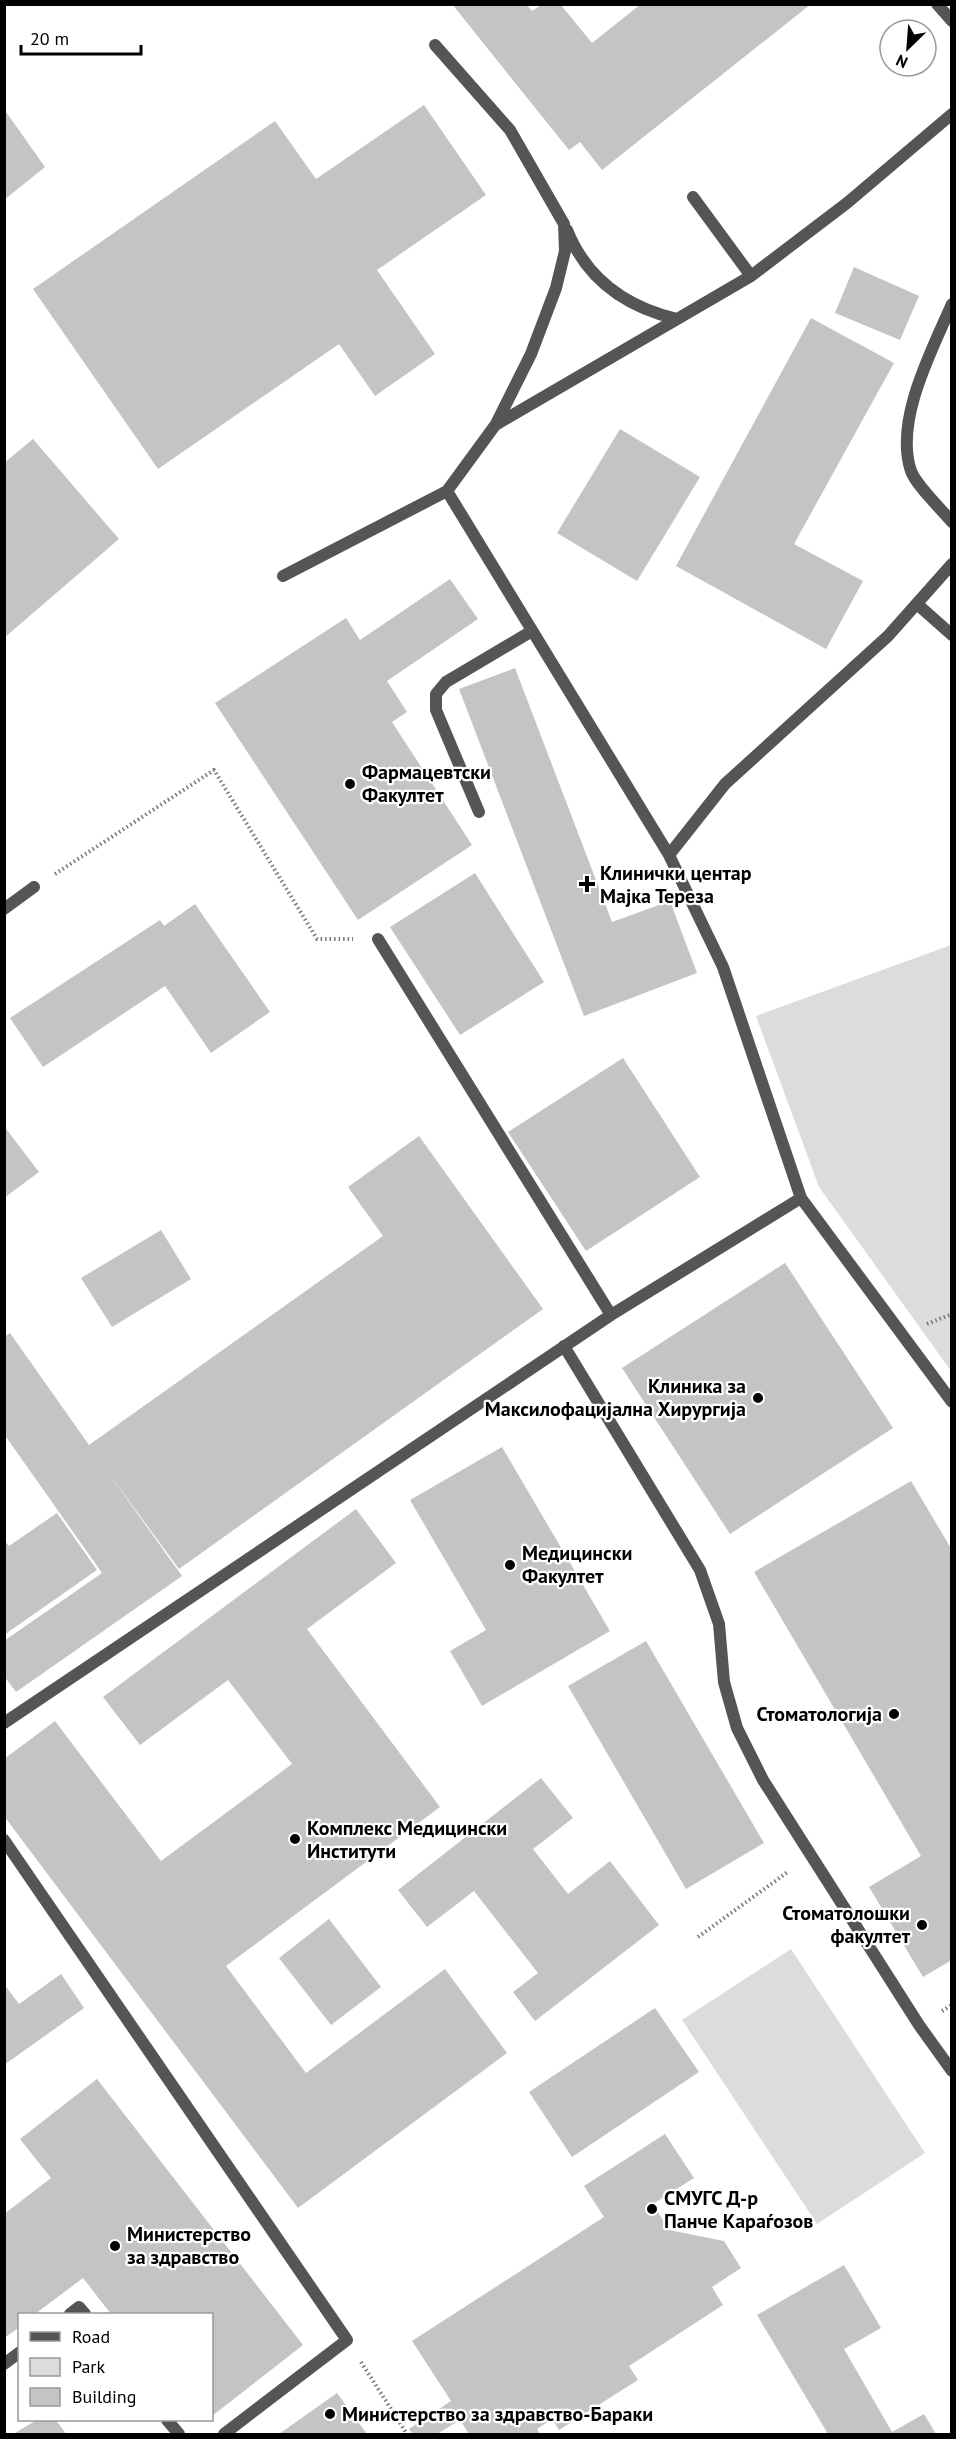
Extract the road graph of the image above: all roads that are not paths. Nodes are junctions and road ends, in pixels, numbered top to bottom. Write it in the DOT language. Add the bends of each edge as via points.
graph roads {
  1 [pos="937,4"];
  2 [pos="951,21"];
  3 [pos="435,45"];
  4 [pos="951,114"];
  5 [pos="693,197"];
  6 [pos="564,224"];
  7 [pos="751,276"];
  8 [pos="951,304"];
  9 [pos="677,319"];
  10 [pos="496,424"];
  11 [pos="447,491"];
  12 [pos="951,522"];
  13 [pos="951,564"];
  14 [pos="283,576"];
  15 [pos="917,604"];
  16 [pos="532,631"];
  17 [pos="951,635"];
  18 [pos="478,812"];
  19 [pos="669,855"];
  20 [pos="34,887"];
  21 [pos="4,909"];
  22 [pos="378,939"];
  23 [pos="801,1198"];
  24 [pos="611,1315"];
  25 [pos="564,1346"];
  26 [pos="951,1402"];
  27 [pos="4,1723"];
  28 [pos="4,1840"];
  29 [pos="951,2071"];
  30 [pos="70,2313"];
  31 [pos="84,2313"];
  32 [pos="18,2354"];
  33 [pos="4,2364"];
  34 [pos="168,2421"];
  35 [pos="179,2434"];
  36 [pos="224,2434"];
  1 -- 2 [label="street"];
  3 -- 6 [label="street" via="510,130"];
  4 -- 7 [label="street" via="847,203"];
  5 -- 7 [label="street"];
  6 -- 9 [label="street" via="574,248 607,288 628,303"];
  6 -- 10 [label="street" via="565,251 556,288 531,354"];
  7 -- 9 [label="street"];
  8 -- 12 [label="street" via="910,405 908,452 912,473"];
  9 -- 10 [label="street"];
  10 -- 11 [label="street"];
  11 -- 14 [label="street"];
  11 -- 16 [label="street"];
  13 -- 15 [label="street"];
  15 -- 17 [label="street"];
  15 -- 19 [label="street" via="888,636 725,784"];
  16 -- 18 [label="street" via="446,682 436,694 436,710"];
  16 -- 19 [label="street"];
  19 -- 23 [label="street" via="723,967"];
  20 -- 21 [label="street"];
  22 -- 24 [label="street"];
  23 -- 24 [label="street"];
  23 -- 26 [label="street"];
  24 -- 25 [label="street"];
  25 -- 27 [label="street"];
  25 -- 29 [label="street" via="700,1570 719,1624 724,1682 737,1728 763,1780"];
  28 -- 36 [label="street" via="347,2340"];
  30 -- 31 [label="street" via="79,2307"];
  32 -- 33 [label="street"];
  34 -- 35 [label="street"];
}
